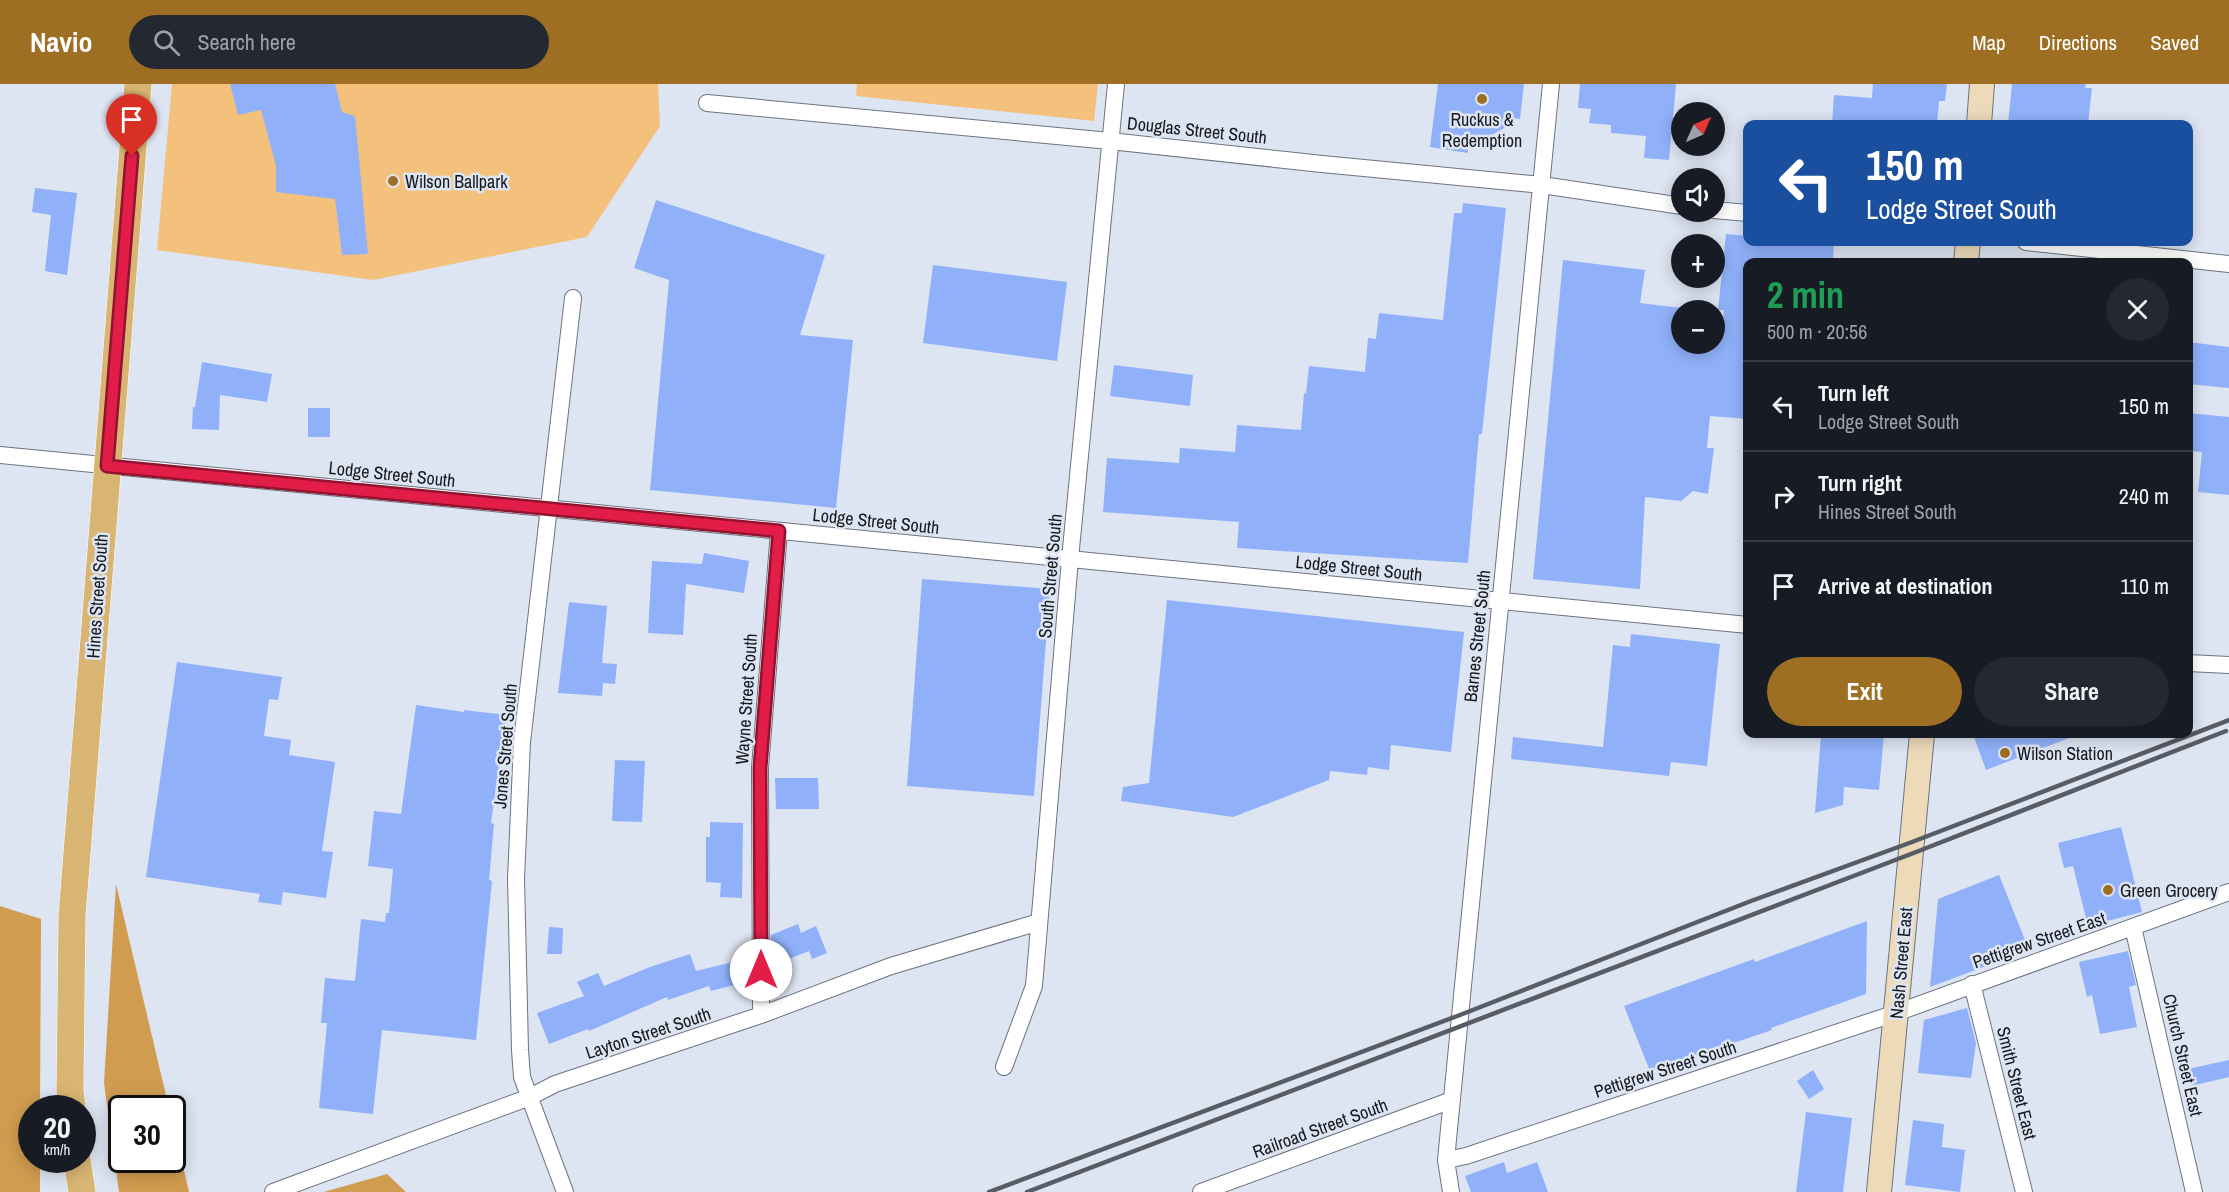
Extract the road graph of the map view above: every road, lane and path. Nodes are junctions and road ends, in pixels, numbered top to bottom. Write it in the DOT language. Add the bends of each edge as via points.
graph roads {
  1 [pos="138,84"];
  2 [pos="1116,84"];
  3 [pos="1551,84"];
  4 [pos="1982,84"];
  5 [pos="706,104"];
  6 [pos="1978,120"];
  7 [pos="1110,141"];
  8 [pos="1542,185"];
  9 [pos="1671,204"];
  10 [pos="1725,211"];
  11 [pos="1743,213"];
  12 [pos="2063,246"];
  13 [pos="2174,258"];
  14 [pos="2193,260"];
  15 [pos="2229,264"];
  16 [pos="573,298"];
  17 [pos="0,455"];
  18 [pos="107,466"];
  19 [pos="548,509"];
  20 [pos="779,531"];
  21 [pos="1070,560"];
  22 [pos="1500,601"];
  23 [pos="1743,625"];
  24 [pos="2193,663"];
  25 [pos="2229,665"];
  26 [pos="1922,738"];
  27 [pos="2229,892"];
  28 [pos="1039,922"];
  29 [pos="2133,927"];
  30 [pos="1972,984"];
  31 [pos="1896,1013"];
  32 [pos="761,1015"];
  33 [pos="1004,1067"];
  34 [pos="71,1095"];
  35 [pos="530,1097"];
  36 [pos="1452,1100"];
  37 [pos="1446,1160"];
  38 [pos="79,1173"];
  39 [pos="82,1192"];
  40 [pos="273,1192"];
  41 [pos="565,1192"];
  42 [pos="1201,1192"];
  43 [pos="1451,1192"];
  44 [pos="1879,1192"];
  45 [pos="2024,1192"];
  46 [pos="2194,1192"];
  1 -- 18 [label="main road, Hines Street South"];
  2 -- 7 [label="street, South Street South"];
  3 -- 8 [label="street, Barnes Street South"];
  4 -- 6 [label="main road"];
  5 -- 7 [label="street, Douglas Street South"];
  7 -- 8 [label="street, Douglas Street South"];
  7 -- 21 [label="street, South Street South"];
  8 -- 9 [label="street, Douglas Street South"];
  8 -- 22 [label="street, Barnes Street South"];
  10 -- 11 [label="street"];
  12 -- 13 [label="street"];
  14 -- 15 [label="street"];
  16 -- 19 [label="street, Jones Street South"];
  17 -- 18 [label="street, Lodge Street South"];
  18 -- 19 [label="street, Lodge Street South"];
  18 -- 34 [label="main road, Hines Street South" via="72,916"];
  19 -- 20 [label="street, Lodge Street South"];
  19 -- 35 [label="street, Jones Street South" via="522,742 516,879 520,1050 522,1077"];
  20 -- 21 [label="street, Lodge Street South"];
  20 -- 32 [label="street, Wayne Street South" via="760,768"];
  21 -- 22 [label="street, Lodge Street South"];
  21 -- 28 [label="street, South Street South"];
  22 -- 23 [label="street, Lodge Street South"];
  22 -- 36 [label="street, Barnes Street South"];
  24 -- 25 [label="street"];
  26 -- 31 [label="main road, Nash Street East"];
  27 -- 29 [label="street, Pettigrew Street East"];
  28 -- 32 [label="street, Layton Street South" via="891,966"];
  28 -- 33 [label="street, South Street South" via="1034,986"];
  29 -- 30 [label="street, Pettigrew Street East"];
  29 -- 46 [label="street, Church Street East"];
  30 -- 31 [label="street, Pettigrew Street East"];
  30 -- 45 [label="street, Smith Street East"];
  31 -- 37 [label="street, Pettigrew Street South"];
  31 -- 44 [label="main road, Nash Street East"];
  32 -- 35 [label="street, Layton Street South" via="555,1084"];
  35 -- 40 [label="street, Layton Street South"];
  35 -- 41 [label="street, Jones Street South"];
  36 -- 37 [label="street, Barnes Street South"];
  36 -- 42 [label="street, Railroad Street South"];
  37 -- 43 [label="street, Barnes Street South"];
  38 -- 39 [label="main road"];
}
